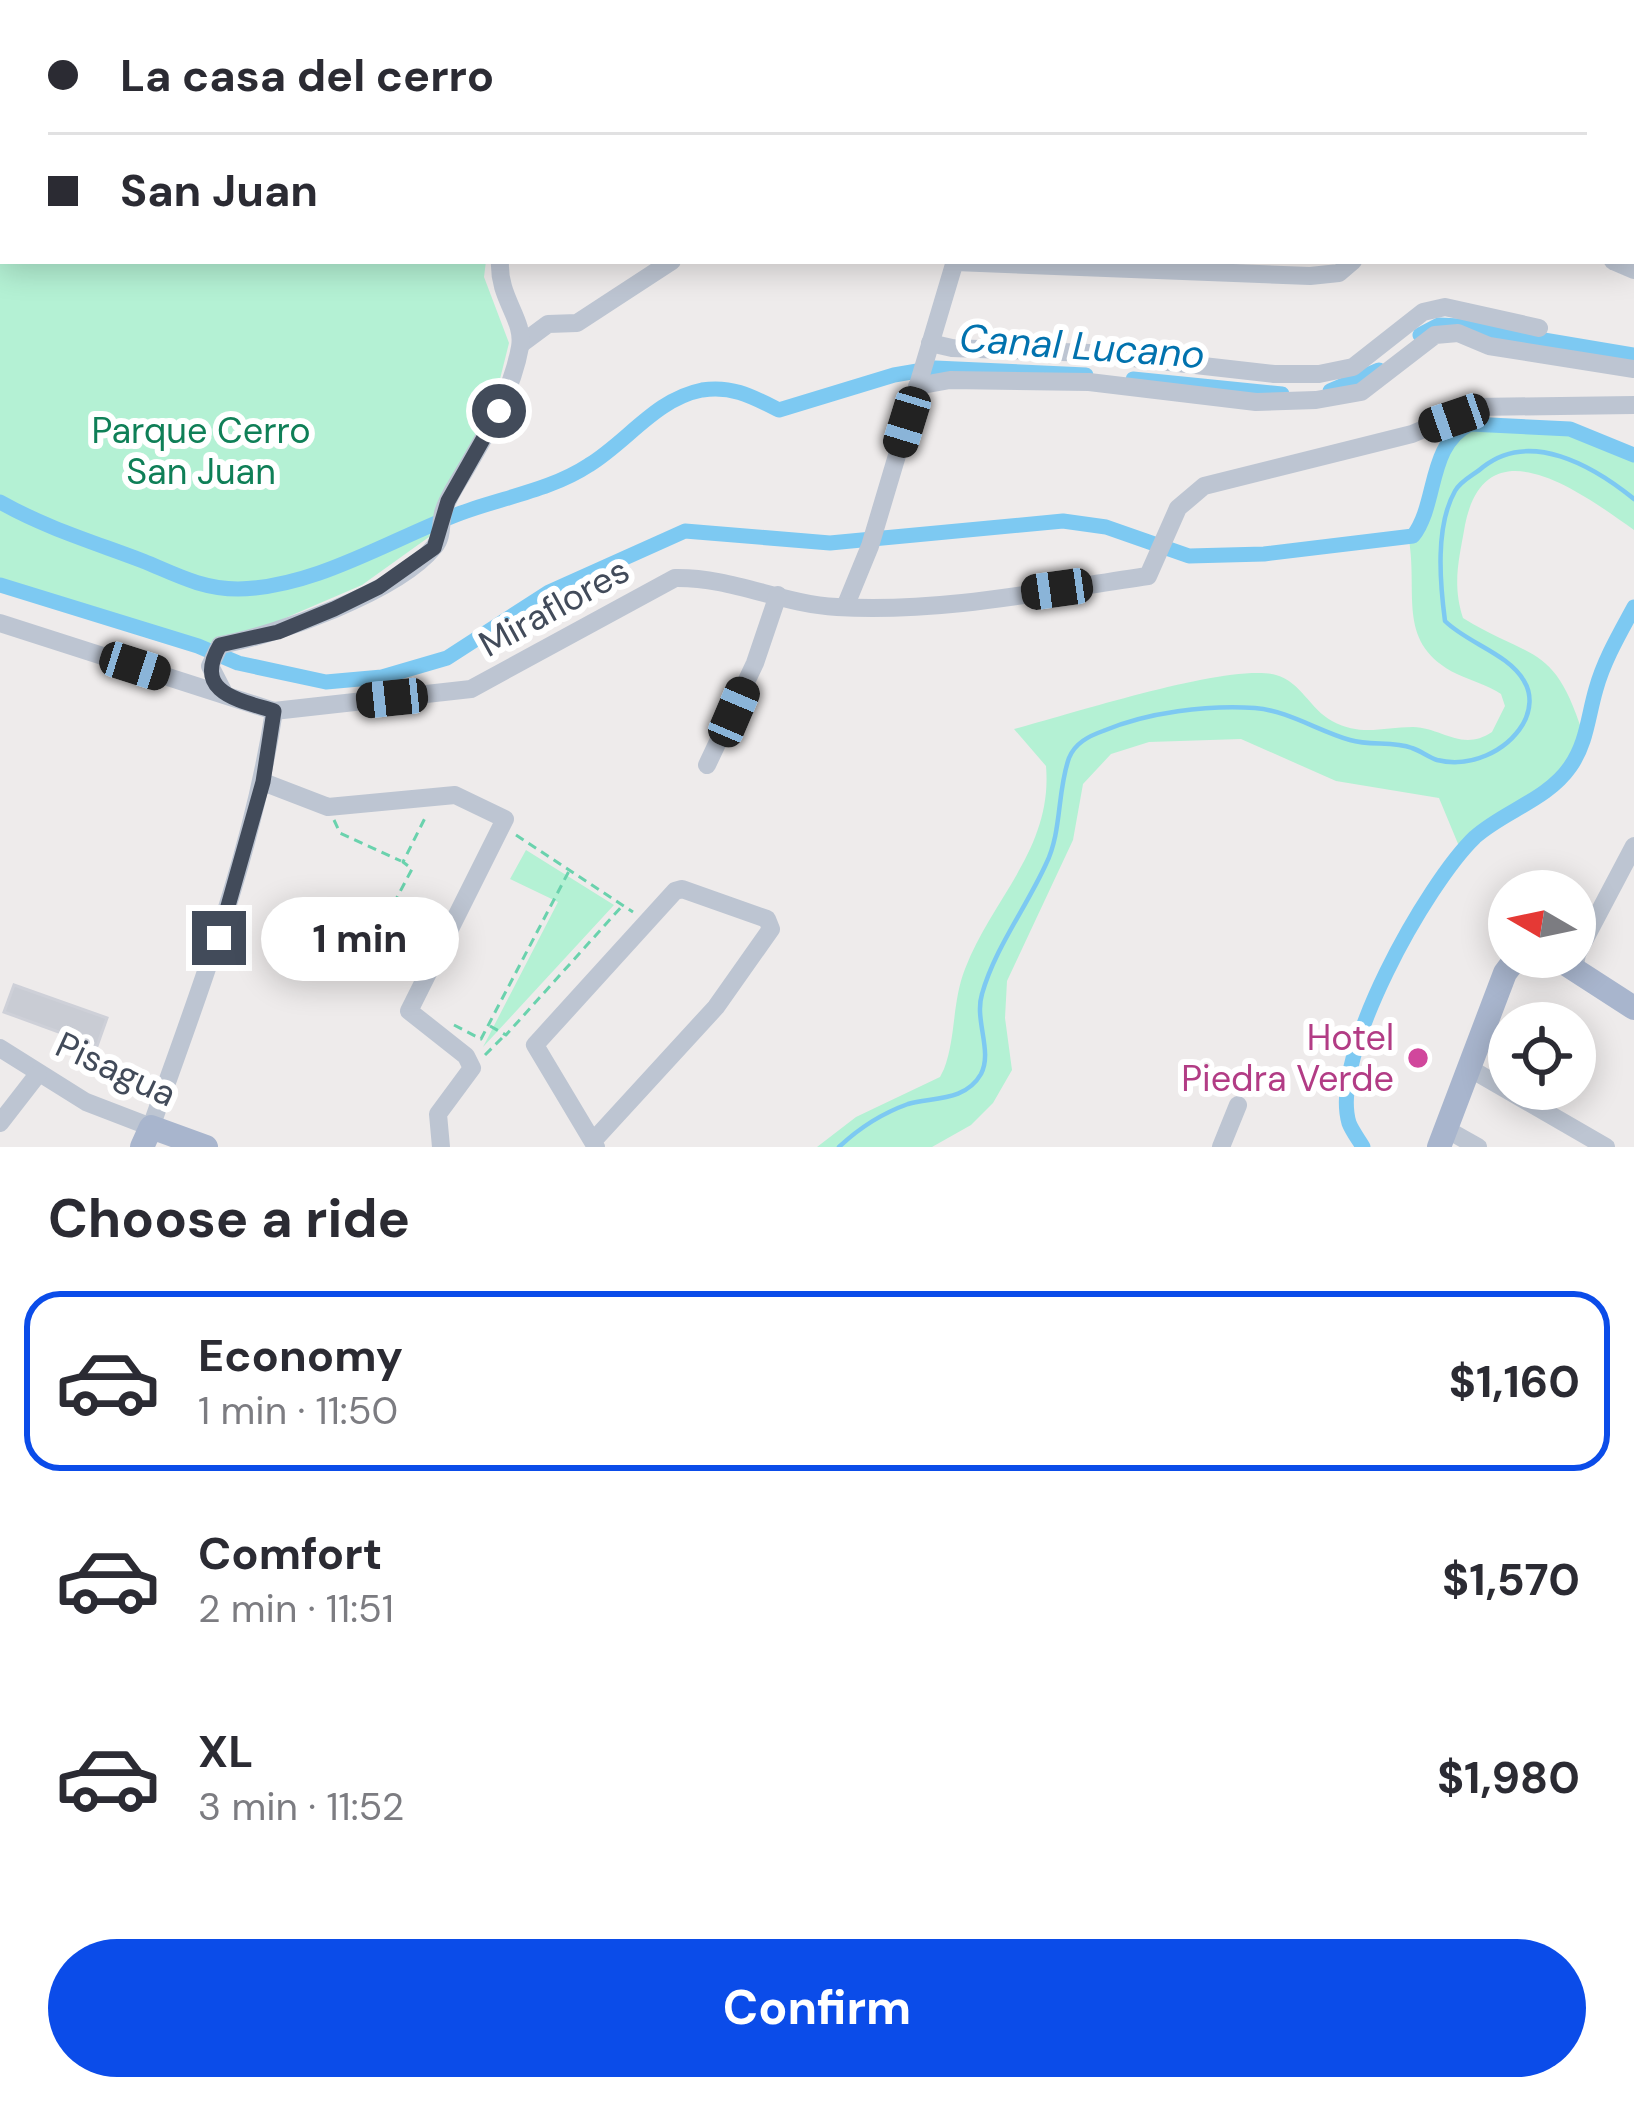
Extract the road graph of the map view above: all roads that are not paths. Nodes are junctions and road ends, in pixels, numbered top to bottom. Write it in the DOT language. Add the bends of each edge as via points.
graph roads {
  1 [pos="500,264"];
  2 [pos="667,264"];
  3 [pos="954,264"];
  4 [pos="1137,264"];
  5 [pos="1350,264"];
  6 [pos="1198,265"];
  7 [pos="1539,328"];
  8 [pos="521,344"];
  9 [pos="923,367"];
  10 [pos="1634,369"];
  11 [pos="1634,404"];
  12 [pos="778,595"];
  13 [pos="845,607"];
  14 [pos="0,623"];
  15 [pos="225,695"];
  16 [pos="274,711"];
  17 [pos="707,765"];
  18 [pos="263,782"];
  19 [pos="1634,846"];
  20 [pos="1596,918"];
  21 [pos="1502,978"];
  22 [pos="1588,978"];
  23 [pos="1634,1008"];
  24 [pos="0,1048"];
  25 [pos="1469,1068"];
  26 [pos="38,1074"];
  27 [pos="1238,1105"];
  28 [pos="0,1123"];
  29 [pos="146,1137"];
  30 [pos="1443,1138"];
  31 [pos="595,1143"];
  32 [pos="206,1147"];
  33 [pos="441,1147"];
  34 [pos="1221,1147"];
  35 [pos="1478,1147"];
  36 [pos="1606,1147"];
  1 -- 8 [label="street" via="498,283"];
  2 -- 8 [label="street" via="578,323 548,324"];
  3 -- 9 [label="street"];
  4 -- 6 [label="street"];
  5 -- 6 [label="street" via="1340,273 1310,275"];
  7 -- 9 [label="street" via="1445,307 1423,312 1353,367 1319,374 1090,352"];
  8 -- 15 [label="street" via="499,411 443,512 434,548 379,587 216,652 213,680"];
  9 -- 10 [label="street" via="950,380 1316,400 1361,392 1436,335 1458,333 1490,346"];
  9 -- 13 [label="street"];
  11 -- 13 [label="street, Miraflores" via="1476,407 1412,434 1204,486 1178,508 1148,577 921,608"];
  12 -- 13 [label="street, Miraflores"];
  12 -- 16 [label="street, Miraflores" via="712,578 675,578 471,689"];
  12 -- 17 [label="street"];
  14 -- 15 [label="street, Miraflores"];
  15 -- 16 [label="street, Miraflores"];
  16 -- 18 [label="street"];
  18 -- 29 [label="street" via="232,900"];
  18 -- 33 [label="street" via="328,807 436,796 500,814 504,828 409,1011 472,1068 438,1114"];
  19 -- 20 [label="street"];
  21 -- 25 [label="main road"];
  22 -- 23 [label="main road"];
  24 -- 26 [label="street, Pisagua"];
  25 -- 30 [label="main road"];
  25 -- 36 [label="street"];
  26 -- 28 [label="street"];
  26 -- 29 [label="street, Pisagua"];
  27 -- 34 [label="street"];
  29 -- 32 [label="main road, Pisagua"];
  30 -- 35 [label="street"];
  31 -- 31 [label="street" via="716,1007 771,929 767,919 675,891 536,1045"];
}
